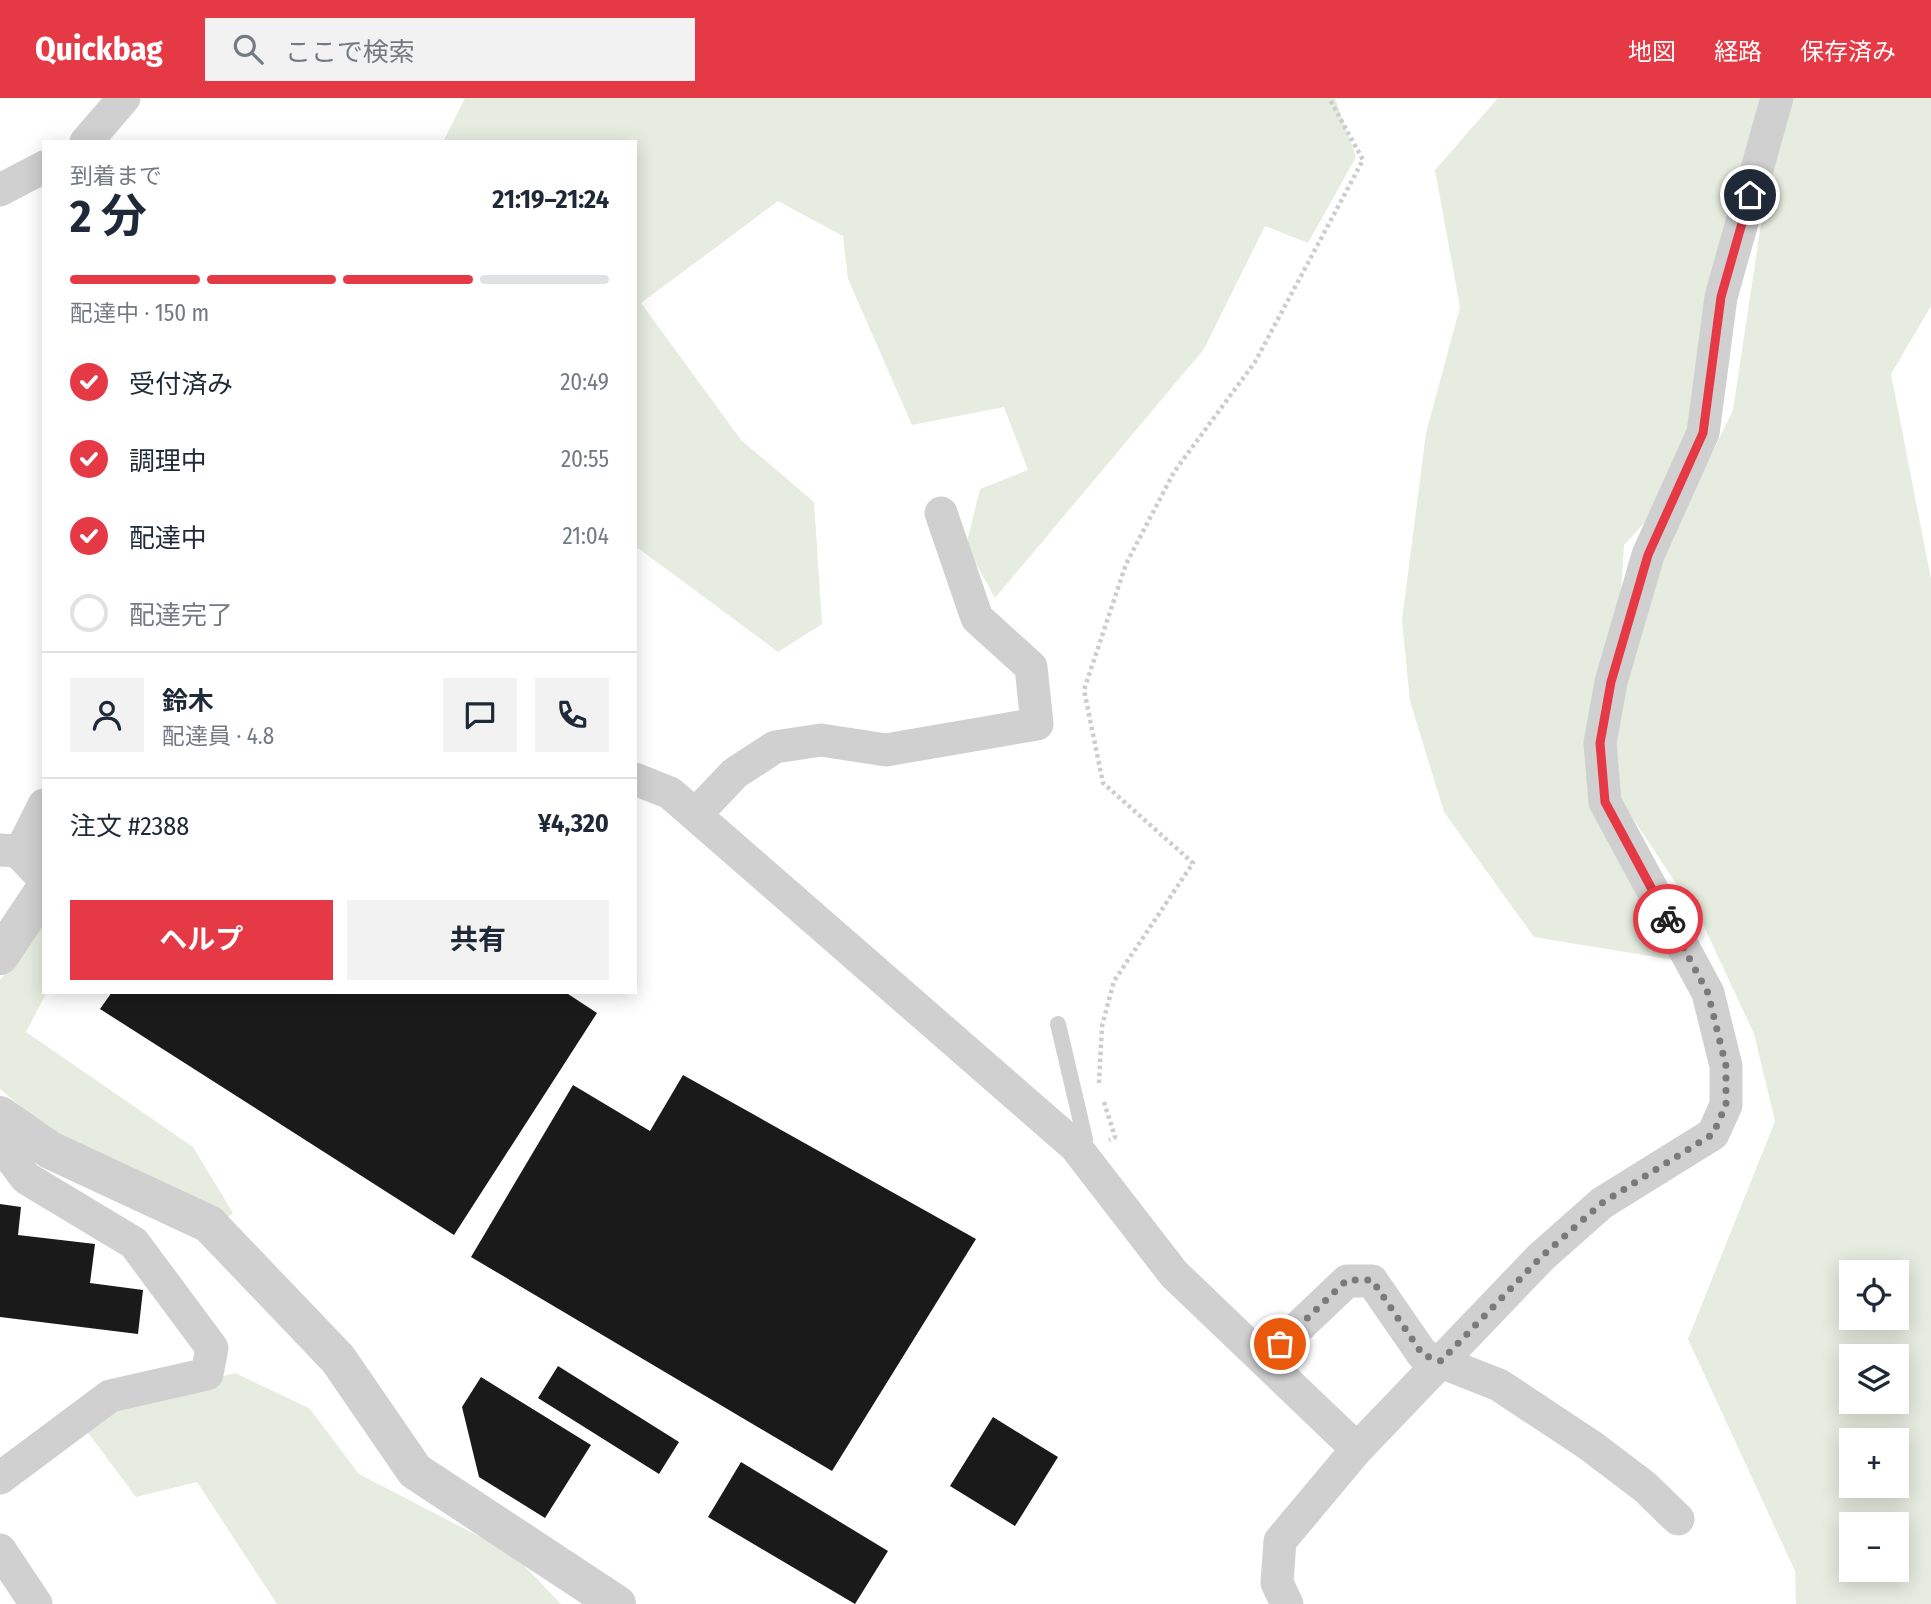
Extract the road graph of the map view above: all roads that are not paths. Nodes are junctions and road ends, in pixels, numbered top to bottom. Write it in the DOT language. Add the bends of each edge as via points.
graph roads {
  1 [pos="124,98"];
  2 [pos="1777,98"];
  3 [pos="88,140"];
  4 [pos="42,168"];
  5 [pos="0,190"];
  6 [pos="941,513"];
  7 [pos="637,780"];
  8 [pos="42,810"];
  9 [pos="695,815"];
  10 [pos="22,858"];
  11 [pos="42,893"];
  12 [pos="0,957"];
  13 [pos="1058,1024"];
  14 [pos="0,1115"];
  15 [pos="0,1143"];
  16 [pos="1080,1143"];
  17 [pos="1264,1360"];
  18 [pos="1441,1361"];
  19 [pos="1357,1448"];
  20 [pos="0,1478"];
  21 [pos="1678,1520"];
  22 [pos="0,1550"];
  23 [pos="36,1604"];
  24 [pos="617,1604"];
  25 [pos="1287,1604"];
  1 -- 3 [label="street"];
  2 -- 18 [label="street" via="1721,297 1703,433 1648,555 1611,682 1600,743 1605,802 1708,993 1726,1066 1726,1105 1713,1134 1602,1203 1541,1257"];
  4 -- 5 [label="street"];
  6 -- 9 [label="street" via="977,618 1031,667 1037,724 886,750 821,740 775,747 735,773"];
  7 -- 9 [label="street" via="670,793"];
  8 -- 10 [label="street"];
  9 -- 16 [label="street"];
  11 -- 12 [label="street"];
  13 -- 16 [label="lane"];
  14 -- 24 [label="street" via="50,1150 209,1224 338,1359 415,1471"];
  15 -- 20 [label="street" via="26,1178 134,1243 212,1348 207,1374 110,1396"];
  16 -- 17 [label="street" via="1174,1274"];
  17 -- 18 [label="street" via="1347,1280 1372,1280 1423,1355"];
  17 -- 19 [label="street"];
  18 -- 19 [label="street"];
  18 -- 21 [label="street" via="1499,1385 1580,1439 1645,1487"];
  19 -- 25 [label="street" via="1280,1541 1277,1583"];
  22 -- 23 [label="street"];
}
